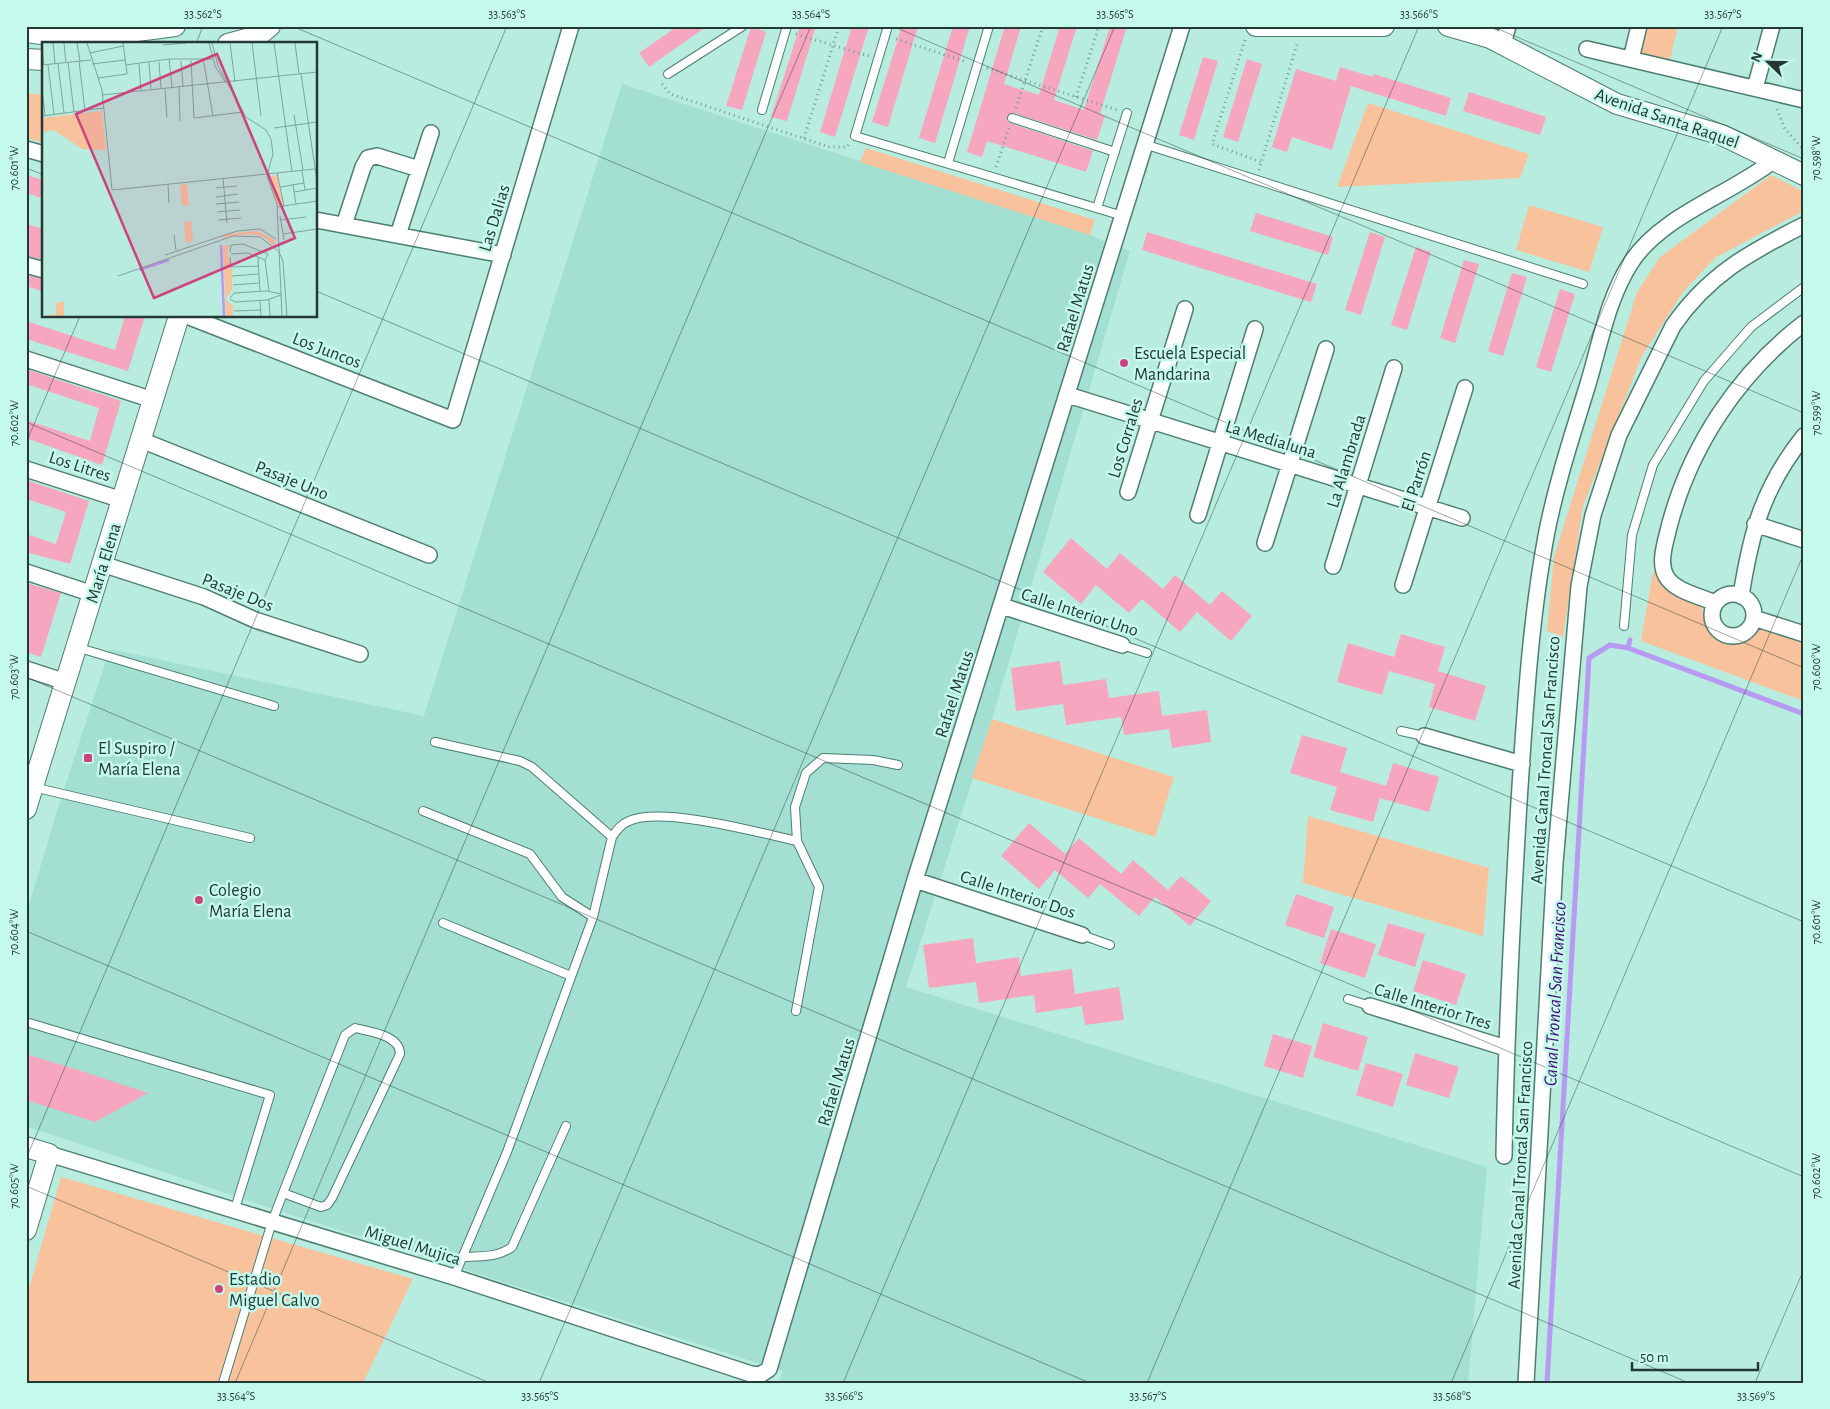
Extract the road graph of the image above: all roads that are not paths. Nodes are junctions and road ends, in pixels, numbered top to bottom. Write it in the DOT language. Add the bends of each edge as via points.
graph roads {
  1 [pos="175,26"];
  2 [pos="270,26"];
  3 [pos="572,26"];
  4 [pos="743,26"];
  5 [pos="888,26"];
  6 [pos="989,26"];
  7 [pos="1182,26"];
  8 [pos="1256,26"];
  9 [pos="1384,26"];
  10 [pos="1448,26"];
  11 [pos="1639,26"];
  12 [pos="1772,26"];
  13 [pos="786,28"];
  14 [pos="26,32"];
  15 [pos="1506,35"];
  16 [pos="236,42"];
  17 [pos="265,42"];
  18 [pos="1587,49"];
  19 [pos="26,59"];
  20 [pos="1630,59"];
  21 [pos="42,60"];
  22 [pos="668,74"];
  23 [pos="1763,90"];
  24 [pos="1804,100"];
  25 [pos="762,110"];
  26 [pos="1127,113"];
  27 [pos="1012,118"];
  28 [pos="431,134"];
  29 [pos="1144,144"];
  30 [pos="26,149"];
  31 [pos="1115,152"];
  32 [pos="42,153"];
  33 [pos="1773,161"];
  34 [pos="948,163"];
  35 [pos="419,169"];
  36 [pos="1804,175"];
  37 [pos="1097,208"];
  38 [pos="1123,216"];
  39 [pos="318,220"];
  40 [pos="344,225"];
  41 [pos="1804,225"];
  42 [pos="398,235"];
  43 [pos="503,255"];
  44 [pos="26,265"];
  45 [pos="42,269"];
  46 [pos="1583,284"];
  47 [pos="1804,287"];
  48 [pos="1185,309"];
  49 [pos="178,318"];
  50 [pos="192,318"];
  51 [pos="1804,323"];
  52 [pos="1255,329"];
  53 [pos="1326,348"];
  54 [pos="26,359"];
  55 [pos="1394,368"];
  56 [pos="1465,388"];
  57 [pos="1068,395"];
  58 [pos="153,400"];
  59 [pos="453,420"];
  60 [pos="1150,421"];
  61 [pos="1804,436"];
  62 [pos="141,440"];
  63 [pos="1220,443"];
  64 [pos="1797,455"];
  65 [pos="1289,464"];
  66 [pos="26,469"];
  67 [pos="1358,486"];
  68 [pos="1128,492"];
  69 [pos="122,500"];
  70 [pos="1427,508"];
  71 [pos="1198,515"];
  72 [pos="1462,518"];
  73 [pos="1756,524"];
  74 [pos="1804,540"];
  75 [pos="1265,543"];
  76 [pos="430,555"];
  77 [pos="102,564"];
  78 [pos="1333,566"];
  79 [pos="26,572"];
  80 [pos="1403,585"];
  81 [pos="93,594"];
  82 [pos="1740,596"];
  83 [pos="1715,603"];
  84 [pos="1002,606"];
  85 [pos="1754,618"];
  86 [pos="1624,626"];
  87 [pos="1804,634"];
  88 [pos="1122,645"];
  89 [pos="76,647"];
  90 [pos="1147,653"];
  91 [pos="360,654"];
  92 [pos="26,669"];
  93 [pos="66,682"];
  94 [pos="274,706"];
  95 [pos="1400,731"];
  96 [pos="1424,736"];
  97 [pos="435,742"];
  98 [pos="1522,764"];
  99 [pos="898,765"];
  100 [pos="33,775"];
  101 [pos="26,810"];
  102 [pos="423,811"];
  103 [pos="612,837"];
  104 [pos="250,838"];
  105 [pos="797,841"];
  106 [pos="915,880"];
  107 [pos="592,917"];
  108 [pos="443,923"];
  109 [pos="1082,935"];
  110 [pos="1110,944"];
  111 [pos="571,976"];
  112 [pos="1348,999"];
  113 [pos="1370,1006"];
  114 [pos="796,1011"];
  115 [pos="26,1022"];
  116 [pos="1506,1048"];
  117 [pos="566,1126"];
  118 [pos="26,1147"];
  119 [pos="49,1154"];
  120 [pos="1504,1156"];
  121 [pos="283,1193"];
  122 [pos="234,1212"];
  123 [pos="272,1222"];
  124 [pos="26,1230"];
  125 [pos="462,1257"];
  126 [pos="454,1277"];
  127 [pos="765,1373"];
  128 [pos="223,1383"];
  129 [pos="1526,1383"];
  1 -- 14 [label="main road" via="98,36"];
  2 -- 16 [label="main road" via="258,36"];
  2 -- 17 [label="main road"];
  3 -- 43 [label="street, Las Dalias"];
  4 -- 22 [label="lane"];
  5 -- 34 [label="lane" via="855,136"];
  6 -- 34 [label="lane"];
  7 -- 29 [label="street, Rafael Matus"];
  8 -- 9 [label="main road"];
  10 -- 15 [label="main road, Avenida Santa Raquel"];
  11 -- 20 [label="street"];
  12 -- 23 [label="street"];
  13 -- 25 [label="lane"];
  15 -- 33 [label="main road, Avenida Santa Raquel" via="1598,95 1636,110 1722,135"];
  18 -- 20 [label="street"];
  19 -- 21 [label="main road"];
  20 -- 23 [label="street"];
  23 -- 24 [label="street"];
  26 -- 31 [label="lane"];
  27 -- 31 [label="lane"];
  28 -- 35 [label="street"];
  29 -- 38 [label="street, Rafael Matus"];
  29 -- 46 [label="lane"];
  30 -- 32 [label="street"];
  31 -- 37 [label="lane"];
  33 -- 36 [label="main road, Avenida Santa Raquel"];
  33 -- 98 [label="street, Avenida Canal Troncal San Francisco" via="1659,232 1632,262 1618,289 1564,462 1548,530 1533,625"];
  34 -- 37 [label="lane"];
  35 -- 40 [label="street" via="377,156 368,158"];
  35 -- 42 [label="street"];
  37 -- 38 [label="lane"];
  38 -- 57 [label="street, Rafael Matus"];
  39 -- 40 [label="street"];
  40 -- 42 [label="street"];
  41 -- 129 [label="street, Avenida Canal Troncal San Francisco" via="1731,265 1707,284 1684,310 1619,435 1593,515 1578,586 1559,809"];
  42 -- 43 [label="street"];
  43 -- 59 [label="street, Las Dalias"];
  44 -- 45 [label="street"];
  47 -- 86 [label="lane" via="1751,327 1704,381 1653,465 1632,534"];
  48 -- 60 [label="street, Los Corrales"];
  49 -- 58 [label="main road, María Elena"];
  50 -- 59 [label="street, Los Juncos"];
  51 -- 83 [label="street" via="1751,372 1723,408 1691,464 1676,505 1663,560 1664,572 1678,587"];
  52 -- 63 [label="street"];
  53 -- 65 [label="street"];
  54 -- 58 [label="street"];
  55 -- 67 [label="street, La Alambrada"];
  56 -- 70 [label="street, El Parrón"];
  57 -- 60 [label="street, La Medialuna"];
  57 -- 84 [label="street, Rafael Matus"];
  58 -- 62 [label="main road, María Elena"];
  60 -- 63 [label="street, La Medialuna"];
  60 -- 68 [label="street, Los Corrales"];
  61 -- 64 [label="street"];
  62 -- 69 [label="main road, María Elena"];
  62 -- 76 [label="street, Pasaje Uno"];
  63 -- 65 [label="street, La Medialuna"];
  63 -- 71 [label="street"];
  64 -- 73 [label="street" via="1770,488"];
  65 -- 67 [label="street, La Medialuna"];
  65 -- 75 [label="street"];
  66 -- 69 [label="street, Los Litres"];
  67 -- 70 [label="street, La Medialuna"];
  67 -- 78 [label="street, La Alambrada"];
  69 -- 77 [label="main road, María Elena"];
  70 -- 72 [label="street, La Medialuna"];
  70 -- 80 [label="street, El Parrón"];
  73 -- 74 [label="street"];
  73 -- 82 [label="street"];
  77 -- 81 [label="main road, María Elena"];
  77 -- 91 [label="street, Pasaje Dos"];
  79 -- 81 [label="street"];
  81 -- 89 [label="main road, María Elena"];
  82 -- 83 [label="street" via="1726,594"];
  82 -- 85 [label="street" via="1751,604"];
  83 -- 85 [label="street" via="1713,623 1722,634 1742,635"];
  84 -- 88 [label="street, Calle Interior Uno"];
  84 -- 106 [label="street, Rafael Matus"];
  85 -- 87 [label="street"];
  88 -- 90 [label="lane, Calle Interior Uno"];
  89 -- 93 [label="main road, María Elena"];
  89 -- 94 [label="lane"];
  92 -- 93 [label="street"];
  93 -- 100 [label="main road, María Elena"];
  95 -- 96 [label="lane"];
  96 -- 98 [label="street"];
  97 -- 103 [label="lane" via="520,761 532,767"];
  98 -- 116 [label="street, Avenida Canal Troncal San Francisco"];
  99 -- 105 [label="lane" via="873,760 823,758 806,773 795,806"];
  100 -- 101 [label="main road, María Elena"];
  100 -- 104 [label="lane"];
  102 -- 107 [label="lane" via="530,854 562,897"];
  103 -- 105 [label="lane" via="629,820 645,817 703,820"];
  103 -- 107 [label="lane"];
  105 -- 114 [label="lane" via="820,887"];
  106 -- 109 [label="street, Calle Interior Dos"];
  106 -- 127 [label="street, Rafael Matus" via="772,1364"];
  107 -- 111 [label="lane"];
  108 -- 111 [label="lane"];
  109 -- 110 [label="lane, Calle Interior Dos"];
  111 -- 125 [label="lane" via="506,1152"];
  112 -- 113 [label="lane, Calle Interior Tres"];
  113 -- 116 [label="street, Calle Interior Tres"];
  115 -- 122 [label="lane" via="270,1095"];
  116 -- 120 [label="street, Avenida Canal Troncal San Francisco"];
  117 -- 125 [label="lane" via="512,1247 492,1256"];
  118 -- 119 [label="main road"];
  119 -- 122 [label="street, Miguel Mujica"];
  119 -- 124 [label="main road"];
  121 -- 121 [label="lane" via="346,1035 355,1028 396,1040 400,1054 327,1205 321,1206"];
  121 -- 123 [label="lane"];
  122 -- 123 [label="street, Miguel Mujica"];
  123 -- 126 [label="street, Miguel Mujica"];
  123 -- 128 [label="lane"];
  125 -- 126 [label="lane"];
  126 -- 127 [label="street, Miguel Mujica" via="751,1374"];
}
